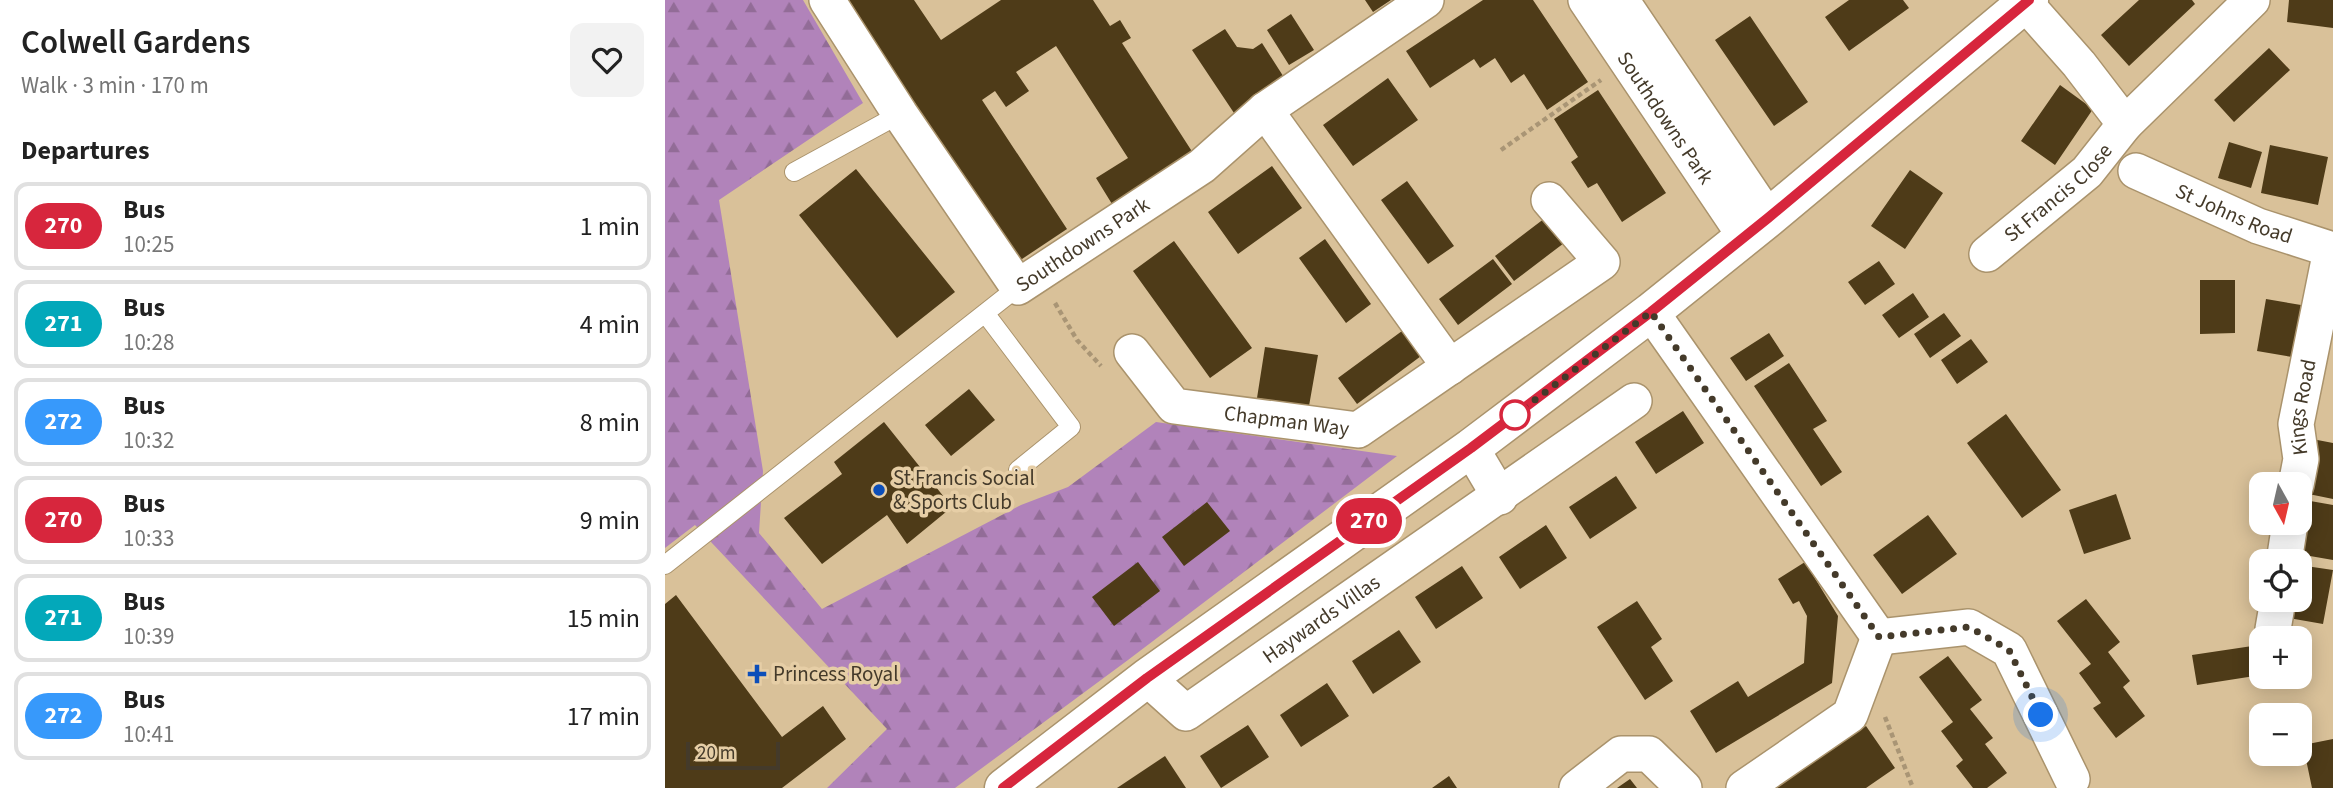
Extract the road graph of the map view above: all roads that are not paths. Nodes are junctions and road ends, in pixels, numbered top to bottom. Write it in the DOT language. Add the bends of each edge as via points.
graph roads {
  1 [pos="827,0"];
  2 [pos="1426,0"];
  3 [pos="1586,0"];
  4 [pos="1621,0"];
  5 [pos="2252,0"];
  6 [pos="2027,2"];
  7 [pos="1265,110"];
  8 [pos="900,114"];
  9 [pos="2125,124"];
  10 [pos="2136,171"];
  11 [pos="794,172"];
  12 [pos="1549,200"];
  13 [pos="1757,227"];
  14 [pos="2332,250"];
  15 [pos="1987,254"];
  16 [pos="1018,286"];
  17 [pos="1651,312"];
  18 [pos="985,313"];
  19 [pos="1132,352"];
  20 [pos="1450,367"];
  21 [pos="1634,401"];
  22 [pos="1471,448"];
  23 [pos="1018,470"];
  24 [pos="2299,472"];
  25 [pos="1500,497"];
  26 [pos="665,565"];
  27 [pos="1879,637"];
  28 [pos="1147,678"];
  29 [pos="2075,778"];
  30 [pos="1003,788"];
  31 [pos="1577,788"];
  32 [pos="1684,788"];
  33 [pos="1744,788"];
  1 -- 8 [label="street, Southdowns Park"];
  2 -- 7 [label="street, Southdowns Park"];
  3 -- 13 [label="street, Southdowns Park" via="1627,61"];
  4 -- 13 [label="street, Southdowns Park"];
  5 -- 9 [label="street, St Francis Close"];
  6 -- 9 [label="street, St Francis Close"];
  6 -- 13 [label="street"];
  7 -- 16 [label="street, Southdowns Park" via="1202,166"];
  7 -- 20 [label="street"];
  8 -- 11 [label="lane"];
  8 -- 16 [label="street, Southdowns Park"];
  9 -- 15 [label="street, St Francis Close" via="2087,172"];
  10 -- 14 [label="street, St Johns Road" via="2257,226"];
  12 -- 20 [label="street, Chapman Way" via="1602,262"];
  13 -- 17 [label="street"];
  14 -- 24 [label="street, Kings Road" via="2296,424"];
  16 -- 18 [label="lane"];
  17 -- 22 [label="street"];
  17 -- 27 [label="street"];
  18 -- 23 [label="lane" via="1071,427"];
  18 -- 26 [label="lane"];
  19 -- 20 [label="street, Chapman Way" via="1174,406 1358,430"];
  21 -- 25 [label="street, Haywards Villas"];
  22 -- 25 [label="street"];
  22 -- 28 [label="street"];
  25 -- 28 [label="street, Haywards Villas" via="1186,713"];
  27 -- 29 [label="street" via="1969,627 2009,650"];
  27 -- 33 [label="street" via="1850,715"];
  28 -- 30 [label="street"];
  31 -- 32 [label="street" via="1621,754 1649,754"];
}
